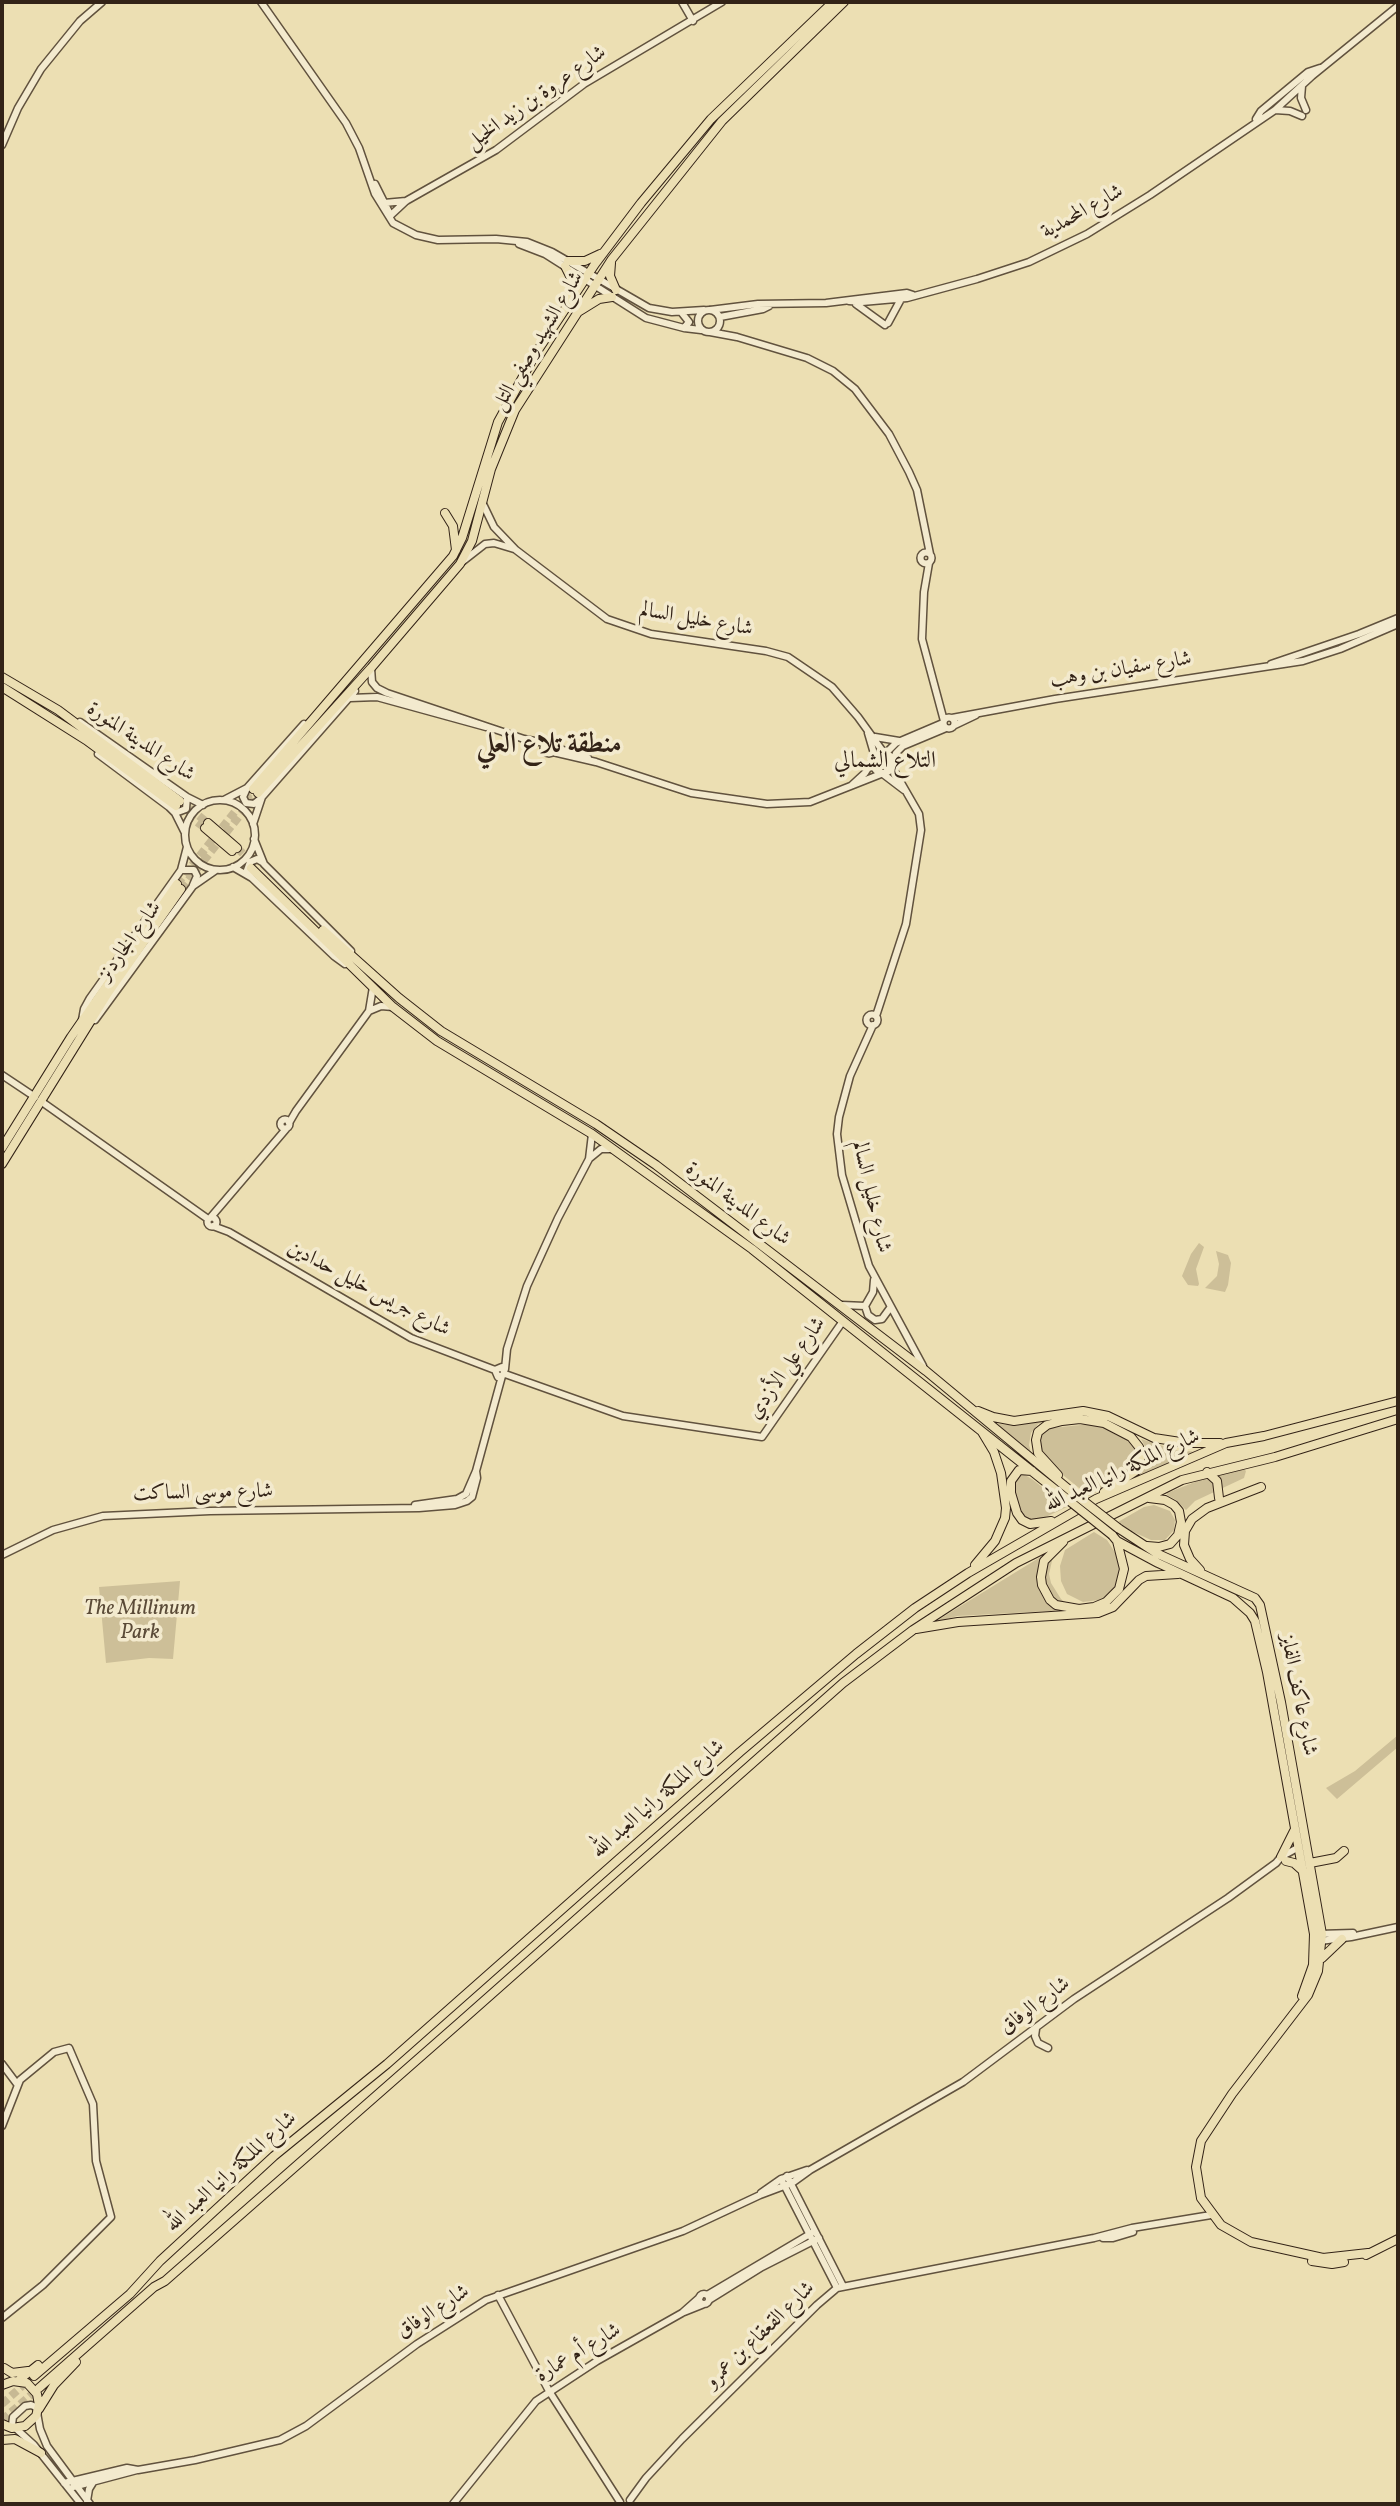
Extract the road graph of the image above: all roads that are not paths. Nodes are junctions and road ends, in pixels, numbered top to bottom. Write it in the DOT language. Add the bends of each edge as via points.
graph roads {
  1 [pos="102,2"];
  2 [pos="261,2"];
  3 [pos="682,2"];
  4 [pos="722,2"];
  5 [pos="833,2"];
  6 [pos="844,2"];
  7 [pos="1398,6"];
  8 [pos="693,21"];
  9 [pos="1325,66"];
  10 [pos="1302,85"];
  11 [pos="1275,110"];
  12 [pos="1253,124"];
  13 [pos="2,145"];
  14 [pos="371,180"];
  15 [pos="406,201"];
  16 [pos="384,203"];
  17 [pos="391,215"];
  18 [pos="398,225"];
  19 [pos="603,253"];
  20 [pos="612,259"];
  21 [pos="567,264"];
  22 [pos="586,276"];
  23 [pos="595,282"];
  24 [pos="614,294"];
  25 [pos="913,295"];
  26 [pos="901,299"];
  27 [pos="852,302"];
  28 [pos="567,304"];
  29 [pos="769,306"];
  30 [pos="707,310"];
  31 [pos="681,312"];
  32 [pos="576,314"];
  33 [pos="720,320"];
  34 [pos="684,328"];
  35 [pos="701,330"];
  36 [pos="710,332"];
  37 [pos="737,337"];
  38 [pos="482,502"];
  39 [pos="446,513"];
  40 [pos="516,550"];
  41 [pos="456,552"];
  42 [pos="460,564"];
  43 [pos="1398,618"];
  44 [pos="1398,624"];
  45 [pos="1269,665"];
  46 [pos="368,671"];
  47 [pos="2,677"];
  48 [pos="2,687"];
  49 [pos="350,698"];
  50 [pos="938,699"];
  51 [pos="953,720"];
  52 [pos="944,724"];
  53 [pos="488,727"];
  54 [pos="866,728"];
  55 [pos="874,737"];
  56 [pos="900,741"];
  57 [pos="885,753"];
  58 [pos="875,758"];
  59 [pos="892,766"];
  60 [pos="882,774"];
  61 [pos="848,788"];
  62 [pos="905,791"];
  63 [pos="255,792"];
  64 [pos="222,800"];
  65 [pos="179,804"];
  66 [pos="203,805"];
  67 [pos="253,824"];
  68 [pos="206,826"];
  69 [pos="185,834"];
  70 [pos="254,838"];
  71 [pos="187,847"];
  72 [pos="235,850"];
  73 [pos="257,866"];
  74 [pos="233,867"];
  75 [pos="181,870"];
  76 [pos="216,870"];
  77 [pos="252,878"];
  78 [pos="179,886"];
  79 [pos="192,886"];
  80 [pos="364,972"];
  81 [pos="373,987"];
  82 [pos="393,1007"];
  83 [pos="369,1011"];
  84 [pos="84,1024"];
  85 [pos="2,1075"];
  86 [pos="38,1100"];
  87 [pos="592,1134"];
  88 [pos="2,1148"];
  89 [pos="614,1150"];
  90 [pos="589,1159"];
  91 [pos="2,1164"];
  92 [pos="213,1221"];
  93 [pos="874,1278"];
  94 [pos="839,1305"];
  95 [pos="865,1306"];
  96 [pos="890,1308"];
  97 [pos="844,1321"];
  98 [pos="926,1371"];
  99 [pos="500,1372"];
  100 [pos="1398,1401"];
  101 [pos="974,1409"];
  102 [pos="1398,1419"];
  103 [pos="978,1427"];
  104 [pos="762,1437"];
  105 [pos="1226,1443"];
  106 [pos="1034,1472"];
  107 [pos="1207,1472"];
  108 [pos="1069,1492"];
  109 [pos="1146,1498"];
  110 [pos="1219,1498"];
  111 [pos="1096,1499"];
  112 [pos="1060,1519"];
  113 [pos="1180,1530"];
  114 [pos="1072,1534"];
  115 [pos="1114,1538"];
  116 [pos="1142,1544"];
  117 [pos="2,1555"];
  118 [pos="968,1573"];
  119 [pos="1184,1574"];
  120 [pos="1211,1578"];
  121 [pos="1213,1589"];
  122 [pos="1262,1609"];
  123 [pos="913,1630"];
  124 [pos="1295,1828"];
  125 [pos="1303,1849"];
  126 [pos="1344,1851"];
  127 [pos="1281,1860"];
  128 [pos="1310,1863"];
  129 [pos="1303,1871"];
  130 [pos="1398,1927"];
  131 [pos="1359,1934"];
  132 [pos="1319,1938"];
  133 [pos="1342,1939"];
  134 [pos="1321,1960"];
  135 [pos="1298,2005"];
  136 [pos="1037,2028"];
  137 [pos="1048,2048"];
  138 [pos="2,2064"];
  139 [pos="17,2084"];
  140 [pos="2,2126"];
  141 [pos="810,2170"];
  142 [pos="784,2178"];
  143 [pos="789,2185"];
  144 [pos="760,2195"];
  145 [pos="1211,2215"];
  146 [pos="814,2236"];
  147 [pos="1398,2239"];
  148 [pos="164,2281"];
  149 [pos="840,2287"];
  150 [pos="498,2295"];
  151 [pos="2,2318"];
  152 [pos="3,2367"];
  153 [pos="34,2372"];
  154 [pos="15,2381"];
  155 [pos="2,2385"];
  156 [pos="39,2388"];
  157 [pos="549,2391"];
  158 [pos="38,2411"];
  159 [pos="3,2426"];
  160 [pos="16,2428"];
  161 [pos="2,2440"];
  162 [pos="41,2453"];
  163 [pos="138,2470"];
  164 [pos="94,2481"];
  165 [pos="70,2484"];
  166 [pos="625,2502"];
  167 [pos="86,2503"];
  168 [pos="453,2504"];
  1 -- 13 [label="street" via="41,69"];
  2 -- 14 [label="street" via="346,123"];
  3 -- 8 [label="street"];
  4 -- 8 [label="street, شارع عروة بن زيد الخيل"];
  5 -- 19 [label="main road, شارع الشهيد وصفي التل" via="711,119"];
  6 -- 20 [label="main road, شارع الشهيد وصفي التل" via="722,121"];
  7 -- 9 [label="street, شارع المحمدية"];
  8 -- 15 [label="street, شارع عروة بن زيد الخيل" via="584,84 483,159"];
  9 -- 10 [label="street, شارع المحمدية"];
  9 -- 12 [label="street, شارع المحمدية" via="1308,72 1261,111"];
  10 -- 11 [label="street, شارع المحمدية"];
  10 -- 11 [label="street" via="1304,113"];
  11 -- 12 [label="street, شارع المحمدية"];
  12 -- 25 [label="street, شارع المحمدية" via="1126,210 1056,250 1009,270"];
  14 -- 16 [label="street"];
  14 -- 18 [label="street" via="388,218"];
  15 -- 16 [label="street, شارع عروة بن زيد الخيل"];
  15 -- 17 [label="street, شارع عروة بن زيد الخيل"];
  16 -- 17 [label="street"];
  17 -- 18 [label="street"];
  18 -- 21 [label="street, شارع المحمدية" via="438,240 532,244"];
  19 -- 21 [label="main road"];
  19 -- 22 [label="main road, شارع الشهيد وصفي التل"];
  20 -- 23 [label="main road, شارع الشهيد وصفي التل"];
  20 -- 24 [label="main road"];
  21 -- 22 [label="street, شارع المحمدية"];
  21 -- 28 [label="main road" via="572,285"];
  22 -- 23 [label="street, شارع المحمدية"];
  22 -- 28 [label="main road, شارع الشهيد وصفي التل"];
  23 -- 24 [label="street, شارع المحمدية"];
  23 -- 32 [label="main road, شارع الشهيد وصفي التل"];
  24 -- 31 [label="street, شارع المحمدية" via="649,308"];
  24 -- 32 [label="main road"];
  24 -- 34 [label="street, شارع المحمدية" via="646,318"];
  25 -- 26 [label="street, شارع المحمدية"];
  25 -- 27 [label="street, شارع المحمدية" via="860,297"];
  26 -- 27 [label="street, شارع المحمدية"];
  26 -- 27 [label="street" via="887,324"];
  27 -- 29 [label="street, شارع المحمدية"];
  28 -- 41 [label="main road, شارع الشهيد وصفي التل" via="522,374 498,422"];
  29 -- 30 [label="street, شارع المحمدية"];
  29 -- 33 [label="street, شارع المحمدية"];
  30 -- 31 [label="street, شارع المحمدية"];
  30 -- 33 [label="street"];
  30 -- 35 [label="street" via="698,319"];
  31 -- 34 [label="street" via="689,322"];
  32 -- 38 [label="main road, شارع الشهيد وصفي التل" via="515,410"];
  33 -- 36 [label="street"];
  33 -- 37 [label="street"];
  34 -- 35 [label="street, شارع المحمدية"];
  35 -- 36 [label="street"];
  36 -- 37 [label="street"];
  37 -- 50 [label="street" via="818,363 855,389 902,457 916,489 925,531 922,639"];
  38 -- 40 [label="street, شارع خليل السالم" via="494,527"];
  38 -- 42 [label="main road, شارع الشهيد وصفي التل"];
  39 -- 41 [label="main road" via="453,526"];
  40 -- 42 [label="street, شارع خليل السالم" via="494,542 485,544"];
  40 -- 54 [label="street, شارع خليل السالم" via="619,624 678,640 788,657 826,681"];
  41 -- 63 [label="main road, شارع الشهيد وصفي التل"];
  42 -- 46 [label="main road, شارع الشهيد وصفي التل"];
  43 -- 45 [label="street, شارع سفيان بن وهب"];
  44 -- 45 [label="street, شارع سفيان بن وهب" via="1311,660"];
  45 -- 51 [label="street, شارع سفيان بن وهب"];
  46 -- 49 [label="street"];
  46 -- 53 [label="street" via="384,692"];
  46 -- 63 [label="main road, شارع الشهيد وصفي التل"];
  47 -- 65 [label="main road, شارع المدينة المنورة" via="58,710"];
  48 -- 65 [label="main road, شارع المدينة المنورة"];
  49 -- 53 [label="street" via="377,697"];
  49 -- 63 [label="street"];
  50 -- 51 [label="street"];
  50 -- 52 [label="street"];
  51 -- 52 [label="street, شارع سفيان بن وهب" via="950,729"];
  52 -- 56 [label="street"];
  52 -- 59 [label="street" via="903,746"];
  53 -- 61 [label="street" via="544,746 547,753 554,750 691,793 753,803 804,803"];
  54 -- 55 [label="street, شارع خليل السالم"];
  54 -- 58 [label="street, شارع خليل السالم"];
  55 -- 56 [label="street"];
  55 -- 57 [label="street, شارع خليل السالم"];
  56 -- 57 [label="street"];
  57 -- 58 [label="street"];
  57 -- 59 [label="street"];
  58 -- 60 [label="street"];
  58 -- 61 [label="street"];
  59 -- 60 [label="street"];
  59 -- 62 [label="street"];
  60 -- 61 [label="street"];
  60 -- 62 [label="street"];
  62 -- 93 [label="street, شارع خليل السالم" via="921,825 906,924 883,996 874,1015 867,1018 871,1025 846,1090 837,1134 842,1175"];
  63 -- 64 [label="street"];
  63 -- 67 [label="street"];
  64 -- 66 [label="street"];
  64 -- 67 [label="street" via="241,807"];
  65 -- 66 [label="street, شارع المدينة المنورة"];
  65 -- 69 [label="street, شارع المدينة المنورة"];
  66 -- 69 [label="street" via="190,817"];
  67 -- 70 [label="street"];
  68 -- 72 [label="main road"];
  69 -- 71 [label="street"];
  70 -- 73 [label="street, شارع المدينة المنورة"];
  70 -- 74 [label="street" via="247,856"];
  71 -- 75 [label="street, شارع الجاردنز"];
  71 -- 76 [label="street" via="202,865"];
  73 -- 77 [label="street" via="257,859 250,862 247,870"];
  73 -- 80 [label="main road, شارع المدينة المنورة"];
  73 -- 80 [label="street, شارع المدينة المنورة" via="327,925"];
  74 -- 76 [label="street"];
  74 -- 77 [label="street, شارع المدينة المنورة"];
  75 -- 79 [label="street" via="191,868 196,873"];
  75 -- 84 [label="street, شارع الجاردنز" via="90,998"];
  76 -- 79 [label="street, شارع الجاردنز"];
  77 -- 80 [label="street, شارع المدينة المنورة" via="334,956"];
  78 -- 84 [label="main road"];
  79 -- 84 [label="street, شارع الجاردنز" via="100,1014"];
  80 -- 81 [label="main road, شارع المدينة المنورة"];
  80 -- 94 [label="main road, شارع المدينة المنورة" via="441,1031 656,1165"];
  81 -- 82 [label="main road, شارع المدينة المنورة"];
  81 -- 83 [label="street"];
  82 -- 83 [label="street"];
  82 -- 87 [label="main road, شارع المدينة المنورة" via="437,1041"];
  83 -- 92 [label="street"];
  84 -- 86 [label="main road"];
  85 -- 86 [label="street, شارع جريس خليل حدادين"];
  86 -- 88 [label="main road"];
  86 -- 91 [label="main road"];
  86 -- 92 [label="street, شارع جريس خليل حدادين"];
  87 -- 89 [label="main road, شارع المدينة المنورة"];
  87 -- 90 [label="street, شارع موسى الساكت"];
  89 -- 90 [label="street" via="600,1149"];
  89 -- 97 [label="main road, شارع المدينة المنورة"];
  90 -- 99 [label="street, شارع موسى الساكت" via="527,1286"];
  92 -- 99 [label="street, شارع جريس خليل حدادين" via="411,1338"];
  93 -- 95 [label="street, شارع خليل السالم"];
  93 -- 96 [label="street, شارع خليل السالم"];
  94 -- 95 [label="street"];
  94 -- 98 [label="main road, شارع المدينة المنورة"];
  95 -- 96 [label="street" via="875,1320 882,1319"];
  96 -- 98 [label="street, شارع خليل السالم"];
  97 -- 103 [label="main road, شارع المدينة المنورة"];
  97 -- 104 [label="street, شارع علي الأزدي"];
  98 -- 101 [label="main road, شارع المدينة المنورة"];
  99 -- 104 [label="street, شارع جريس خليل حدادين" via="623,1416"];
  99 -- 117 [label="street, شارع موسى الساكت" via="476,1471 466,1494 457,1499 413,1506 103,1516 52,1530"];
  100 -- 105 [label="main road, شارع الملكة رانيا العبد الله"];
  101 -- 105 [label="main road" via="1014,1420 1083,1411 1108,1416 1154,1438"];
  101 -- 108 [label="main road, شارع المدينة المنورة"];
  102 -- 107 [label="main road, شارع الملكة رانيا العبد الله" via="1275,1457"];
  103 -- 106 [label="main road, شارع المدينة المنورة"];
  103 -- 118 [label="main road" via="996,1459 1006,1508 995,1541"];
  105 -- 111 [label="main road, شارع الملكة رانيا العبد الله"];
  106 -- 108 [label="main road, شارع المدينة المنورة"];
  106 -- 112 [label="main road" via="1019,1470 1013,1476 1011,1493 1017,1513 1034,1525"];
  107 -- 109 [label="main road, شارع الملكة رانيا العبد الله"];
  107 -- 110 [label="main road" via="1217,1481"];
  108 -- 111 [label="main road" via="1039,1456 1038,1432 1047,1425 1092,1420 1113,1426 1135,1441 1141,1462 1136,1471"];
  108 -- 115 [label="main road, شارع عاكف الفايز, bridge"];
  108 -- 116 [label="main road, شارع عاكف الفايز, bridge"];
  109 -- 113 [label="main road" via="1174,1505 1181,1517"];
  109 -- 114 [label="main road, شارع الملكة رانيا العبد الله"];
  110 -- 113 [label="main road" via="1194,1513"];
  110 -- 120 [label="main road" via="1260,1485 1207,1508 1188,1524 1186,1551 1194,1565"];
  111 -- 112 [label="main road, شارع الملكة رانيا العبد الله"];
  112 -- 118 [label="main road, شارع الملكة رانيا العبد الله"];
  113 -- 116 [label="main road" via="1165,1546"];
  114 -- 115 [label="main road" via="1051,1552 1041,1569 1050,1600 1065,1607 1094,1607 1119,1589 1124,1575"];
  114 -- 123 [label="main road, شارع الملكة رانيا العبد الله" via="1016,1563"];
  115 -- 119 [label="main road, شارع عاكف الفايز"];
  116 -- 120 [label="main road, شارع عاكف الفايز"];
  118 -- 153 [label="main road, شارع الملكة رانيا العبد الله" via="915,1608 792,1707 387,2064 274,2156"];
  119 -- 121 [label="main road, شارع عاكف الفايز"];
  119 -- 123 [label="main road" via="1146,1576 1113,1607 1098,1613 958,1622"];
  120 -- 122 [label="main road, شارع عاكف الفايز" via="1255,1598"];
  121 -- 122 [label="main road"];
  121 -- 124 [label="main road, شارع عاكف الفايز" via="1241,1604 1255,1620"];
  122 -- 125 [label="main road, شارع عاكف الفايز" via="1282,1702"];
  123 -- 148 [label="main road, شارع الملكة رانيا العبد الله" via="843,1683"];
  124 -- 125 [label="main road, شارع عاكف الفايز"];
  124 -- 127 [label="main road"];
  125 -- 127 [label="street, شارع الوفاق"];
  125 -- 128 [label="main road, شارع عاكف الفايز"];
  125 -- 129 [label="main road, شارع عاكف الفايز"];
  126 -- 128 [label="main road" via="1336,1858"];
  127 -- 129 [label="main road"];
  127 -- 136 [label="street, شارع الوفاق"];
  128 -- 132 [label="main road, شارع عاكف الفايز"];
  129 -- 132 [label="main road, شارع عاكف الفايز"];
  130 -- 131 [label="street"];
  131 -- 132 [label="street"];
  131 -- 133 [label="street"];
  132 -- 133 [label="street"];
  132 -- 134 [label="main road, شارع عاكف الفايز"];
  132 -- 135 [label="main road, شارع عاكف الفايز"];
  133 -- 134 [label="main road"];
  134 -- 135 [label="main road, شارع عاكف الفايز" via="1312,1986"];
  135 -- 145 [label="main road, شارع عاكف الفايز" via="1201,2141 1196,2175"];
  136 -- 137 [label="street" via="1036,2040"];
  136 -- 141 [label="street, شارع الوفاق" via="963,2082"];
  138 -- 139 [label="street"];
  139 -- 140 [label="street"];
  139 -- 151 [label="street" via="48,2056 69,2048 94,2111 96,2161 111,2217 43,2285"];
  141 -- 142 [label="street, شارع الوفاق"];
  141 -- 143 [label="street, شارع الوفاق"];
  142 -- 143 [label="street"];
  142 -- 144 [label="street, شارع الوفاق"];
  143 -- 144 [label="street, شارع الوفاق"];
  143 -- 146 [label="street"];
  144 -- 150 [label="street, شارع الوفاق" via="683,2231"];
  145 -- 147 [label="main road" via="1232,2233 1275,2251 1323,2263 1351,2260"];
  145 -- 149 [label="street, شارع القعقاع بن عمرو" via="1113,2238"];
  146 -- 149 [label="street"];
  146 -- 157 [label="street, شارع أم عمارة"];
  148 -- 156 [label="main road, شارع الملكة رانيا العبد الله"];
  148 -- 158 [label="main road" via="78,2359"];
  149 -- 166 [label="street, شارع القعقاع بن عمرو" via="745,2375"];
  150 -- 157 [label="street"];
  150 -- 163 [label="street, شارع الوفاق" via="416,2344 288,2436"];
  152 -- 153 [label="main road" via="16,2374"];
  152 -- 154 [label="street"];
  153 -- 154 [label="main road, شارع الملكة رانيا العبد الله"];
  154 -- 155 [label="main road, شارع الملكة رانيا العبد الله"];
  154 -- 158 [label="main road" via="35,2391"];
  157 -- 166 [label="street"];
  157 -- 168 [label="street, شارع أم عمارة" via="524,2413"];
  158 -- 160 [label="main road" via="28,2424"];
  158 -- 160 [label="street" via="25,2406 12,2420"];
  158 -- 165 [label="street" via="43,2438"];
  159 -- 160 [label="main road"];
  160 -- 162 [label="street"];
  161 -- 162 [label="main road" via="15,2439"];
  162 -- 165 [label="street"];
  163 -- 164 [label="street, شارع الوفاق"];
  163 -- 165 [label="street, شارع الوفاق" via="127,2468"];
  164 -- 165 [label="street, شارع الوفاق"];
  164 -- 167 [label="street"];
  165 -- 167 [label="street"];
}
